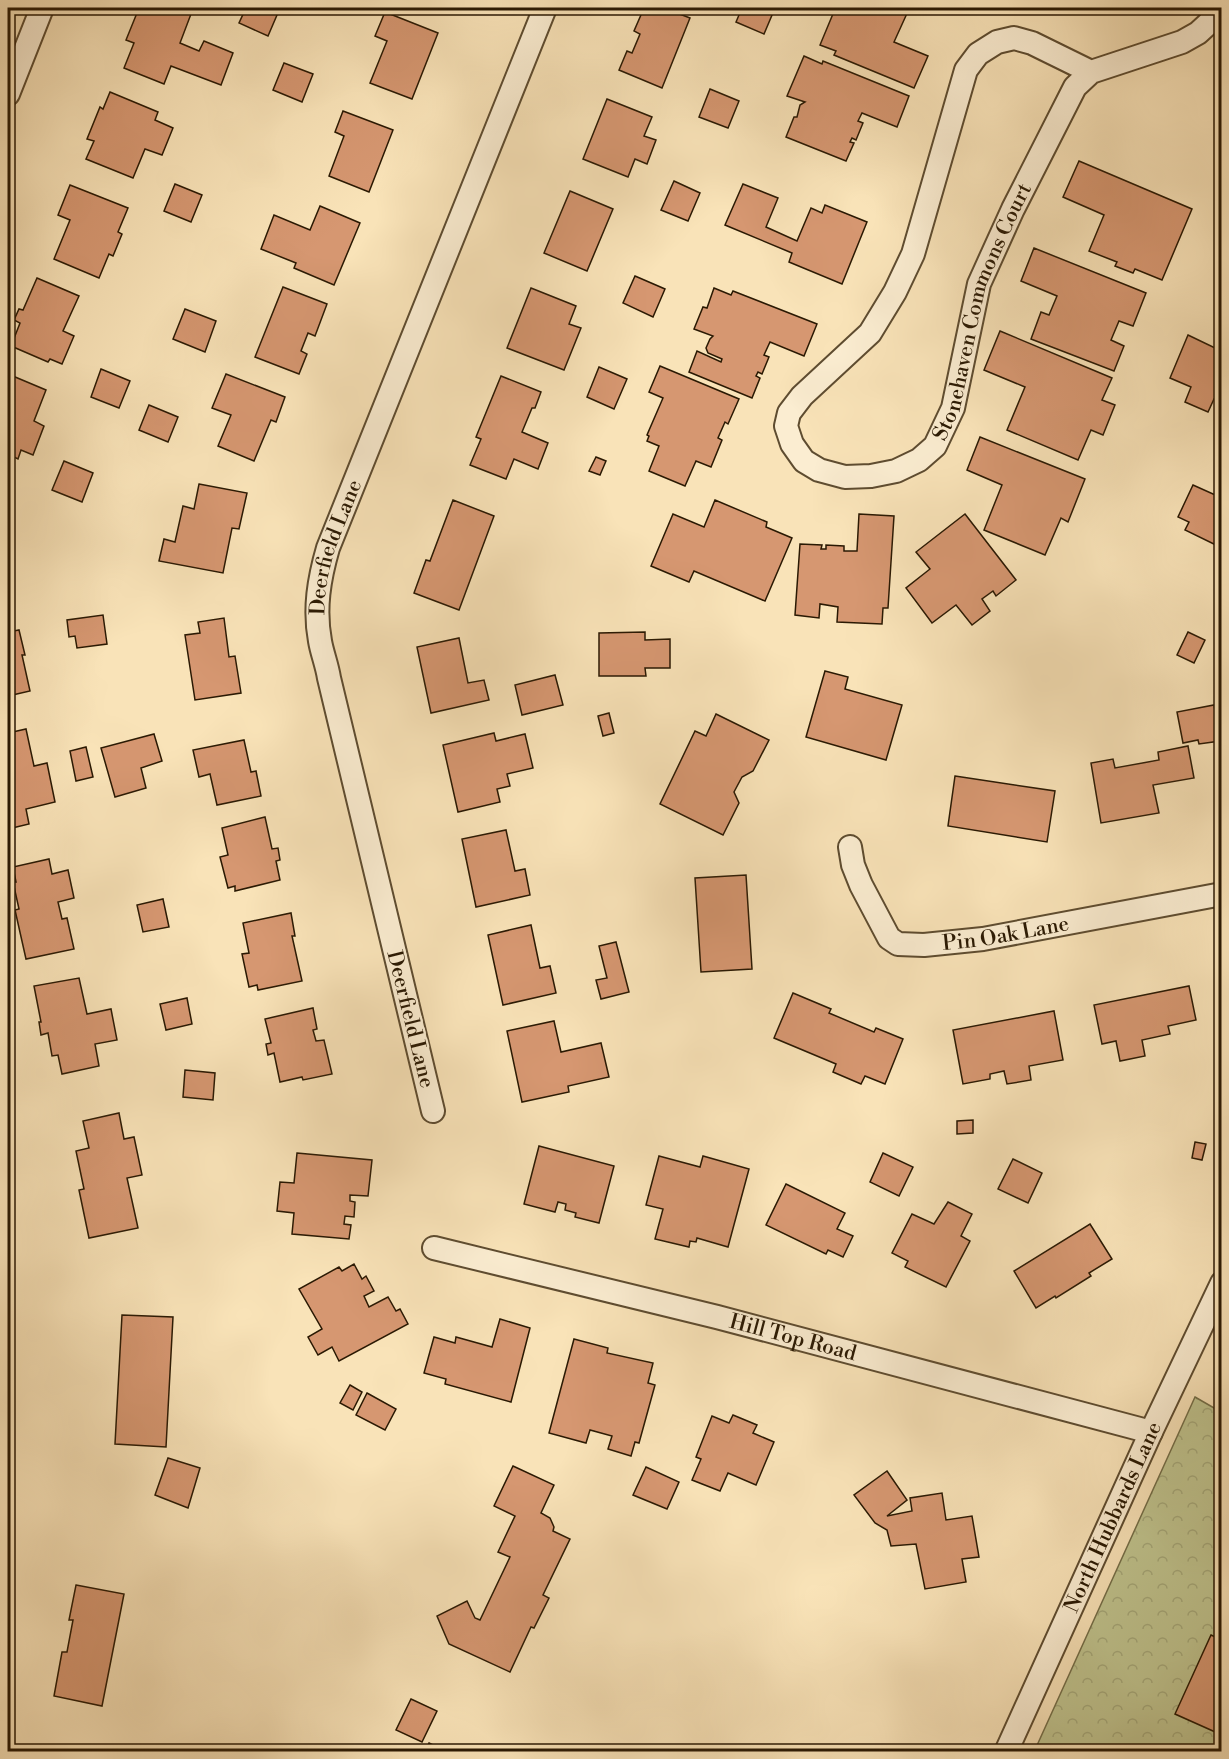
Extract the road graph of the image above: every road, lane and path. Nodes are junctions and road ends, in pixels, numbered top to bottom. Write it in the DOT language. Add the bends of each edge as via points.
graph roads {
  1 [pos="42,8"];
  2 [pos="546,8"];
  3 [pos="1216,8"];
  4 [pos="1092,72"];
  5 [pos="8,94"];
  6 [pos="850,847"];
  7 [pos="1221,894"];
  8 [pos="433,1111"];
  9 [pos="434,1248"];
  10 [pos="1221,1283"];
  11 [pos="1151,1432"];
  12 [pos="1006,1752"];
  1 -- 5 [label="street"];
  2 -- 8 [label="street, Deerfield Lane" via="328,548 317,596 320,643"];
  3 -- 4 [label="street, Stonehaven Commons Court" via="1210,22 1182,42"];
  4 -- 4 [label="street, Stonehaven Commons Court" via="1075,87 980,284 953,408 935,446 919,460 896,471 872,476 844,477 804,461 786,426 789,413 870,333 896,292 913,254 966,70 978,54 997,42 1014,38"];
  6 -- 7 [label="street, Pin Oak Lane" via="861,885 890,938 898,944 983,939"];
  9 -- 11 [label="street, Hill Top Road" via="717,1317"];
  10 -- 11 [label="street, North Hubbards Lane"];
  11 -- 12 [label="street, North Hubbards Lane"];
}
